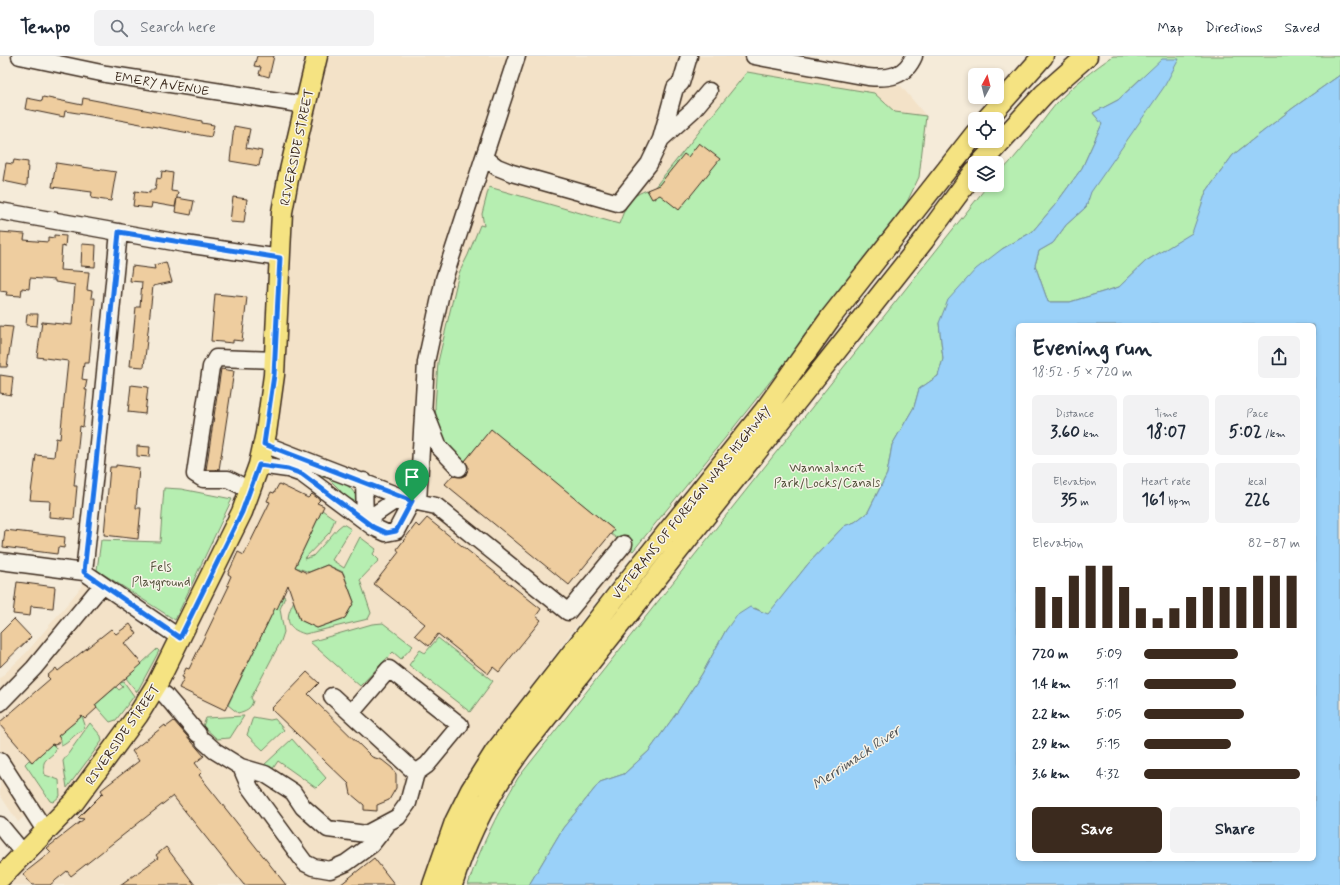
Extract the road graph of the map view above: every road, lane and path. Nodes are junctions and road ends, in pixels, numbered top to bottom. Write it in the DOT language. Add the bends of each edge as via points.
graph roads {
  1 [pos="20,56"];
  2 [pos="317,56"];
  3 [pos="517,56"];
  4 [pos="678,56"];
  5 [pos="689,56"];
  6 [pos="754,56"];
  7 [pos="914,56"];
  8 [pos="1043,56"];
  9 [pos="1087,56"];
  10 [pos="675,88"];
  11 [pos="709,91"];
  12 [pos="305,105"];
  13 [pos="993,112"];
  14 [pos="662,139"];
  15 [pos="968,143"];
  16 [pos="987,156"];
  17 [pos="484,157"];
  18 [pos="968,180"];
  19 [pos="0,211"];
  20 [pos="119,232"];
  21 [pos="280,258"];
  22 [pos="275,360"];
  23 [pos="424,409"];
  24 [pos="422,434"];
  25 [pos="264,444"];
  26 [pos="259,465"];
  27 [pos="364,481"];
  28 [pos="250,490"];
  29 [pos="415,501"];
  30 [pos="365,521"];
  31 [pos="624,544"];
  32 [pos="0,565"];
  33 [pos="84,572"];
  34 [pos="102,585"];
  35 [pos="180,638"];
  36 [pos="155,689"];
  37 [pos="332,696"];
  38 [pos="0,703"];
  39 [pos="351,713"];
  40 [pos="0,761"];
  41 [pos="241,767"];
  42 [pos="416,773"];
  43 [pos="389,821"];
  44 [pos="0,825"];
  45 [pos="46,832"];
  46 [pos="24,854"];
  47 [pos="0,878"];
  48 [pos="433,885"];
  49 [pos="452,885"];
  1 -- 12 [label="street, EMERY AVENUE" via="106,74"];
  2 -- 12 [label="main road, RIVERSIDE STREET"];
  3 -- 17 [label="street"];
  4 -- 10 [label="street" via="672,81"];
  5 -- 10 [label="street" via="681,83"];
  6 -- 7 [label="street" via="885,78 901,73"];
  8 -- 13 [label="main road"];
  9 -- 16 [label="main road" via="1044,94"];
  10 -- 14 [label="street"];
  11 -- 14 [label="street"];
  12 -- 21 [label="main road, RIVERSIDE STREET" via="282,212"];
  14 -- 17 [label="street" via="649,164 618,203 512,173 497,167"];
  15 -- 48 [label="main road, VETERANS OF FOREIGN WARS HIGHWAY" via="831,316 765,410 495,752 455,822"];
  17 -- 23 [label="street" via="444,279 426,362"];
  18 -- 49 [label="main road, VETERANS OF FOREIGN WARS HIGHWAY" via="924,240 522,748 498,782 479,816"];
  19 -- 20 [label="street"];
  20 -- 21 [label="street"];
  20 -- 33 [label="street"];
  21 -- 22 [label="main road, RIVERSIDE STREET"];
  22 -- 25 [label="main road, RIVERSIDE STREET"];
  22 -- 28 [label="street" via="216,358 211,367 195,474 203,479 228,479"];
  23 -- 24 [label="street"];
  23 -- 24 [label="street" via="439,447 457,471 432,451"];
  24 -- 29 [label="street"];
  25 -- 26 [label="main road, RIVERSIDE STREET"];
  25 -- 27 [label="street"];
  26 -- 28 [label="main road, RIVERSIDE STREET"];
  26 -- 30 [label="street" via="288,469 302,474"];
  27 -- 29 [label="street"];
  27 -- 30 [label="street"];
  28 -- 35 [label="main road, RIVERSIDE STREET"];
  29 -- 30 [label="street" via="393,502"];
  29 -- 30 [label="street" via="396,531 386,533"];
  29 -- 31 [label="street" via="436,506 568,612"];
  32 -- 33 [label="street"];
  33 -- 34 [label="street"];
  34 -- 35 [label="street"];
  34 -- 38 [label="street" via="34,668"];
  35 -- 36 [label="main road, RIVERSIDE STREET"];
  36 -- 41 [label="street" via="165,695 215,751"];
  36 -- 45 [label="main road, RIVERSIDE STREET" via="74,802"];
  37 -- 39 [label="street"];
  39 -- 42 [label="street"];
  39 -- 42 [label="street" via="389,669 460,725 427,765"];
  40 -- 45 [label="street"];
  41 -- 43 [label="street" via="267,783 280,784 292,792 303,807 328,829 366,834"];
  41 -- 43 [label="street" via="250,788 305,863 313,867 330,870 346,863 371,845"];
  42 -- 43 [label="street" via="408,803 398,817"];
  44 -- 46 [label="street"];
  45 -- 46 [label="main road, RIVERSIDE STREET"];
  46 -- 47 [label="main road, RIVERSIDE STREET"];
}
